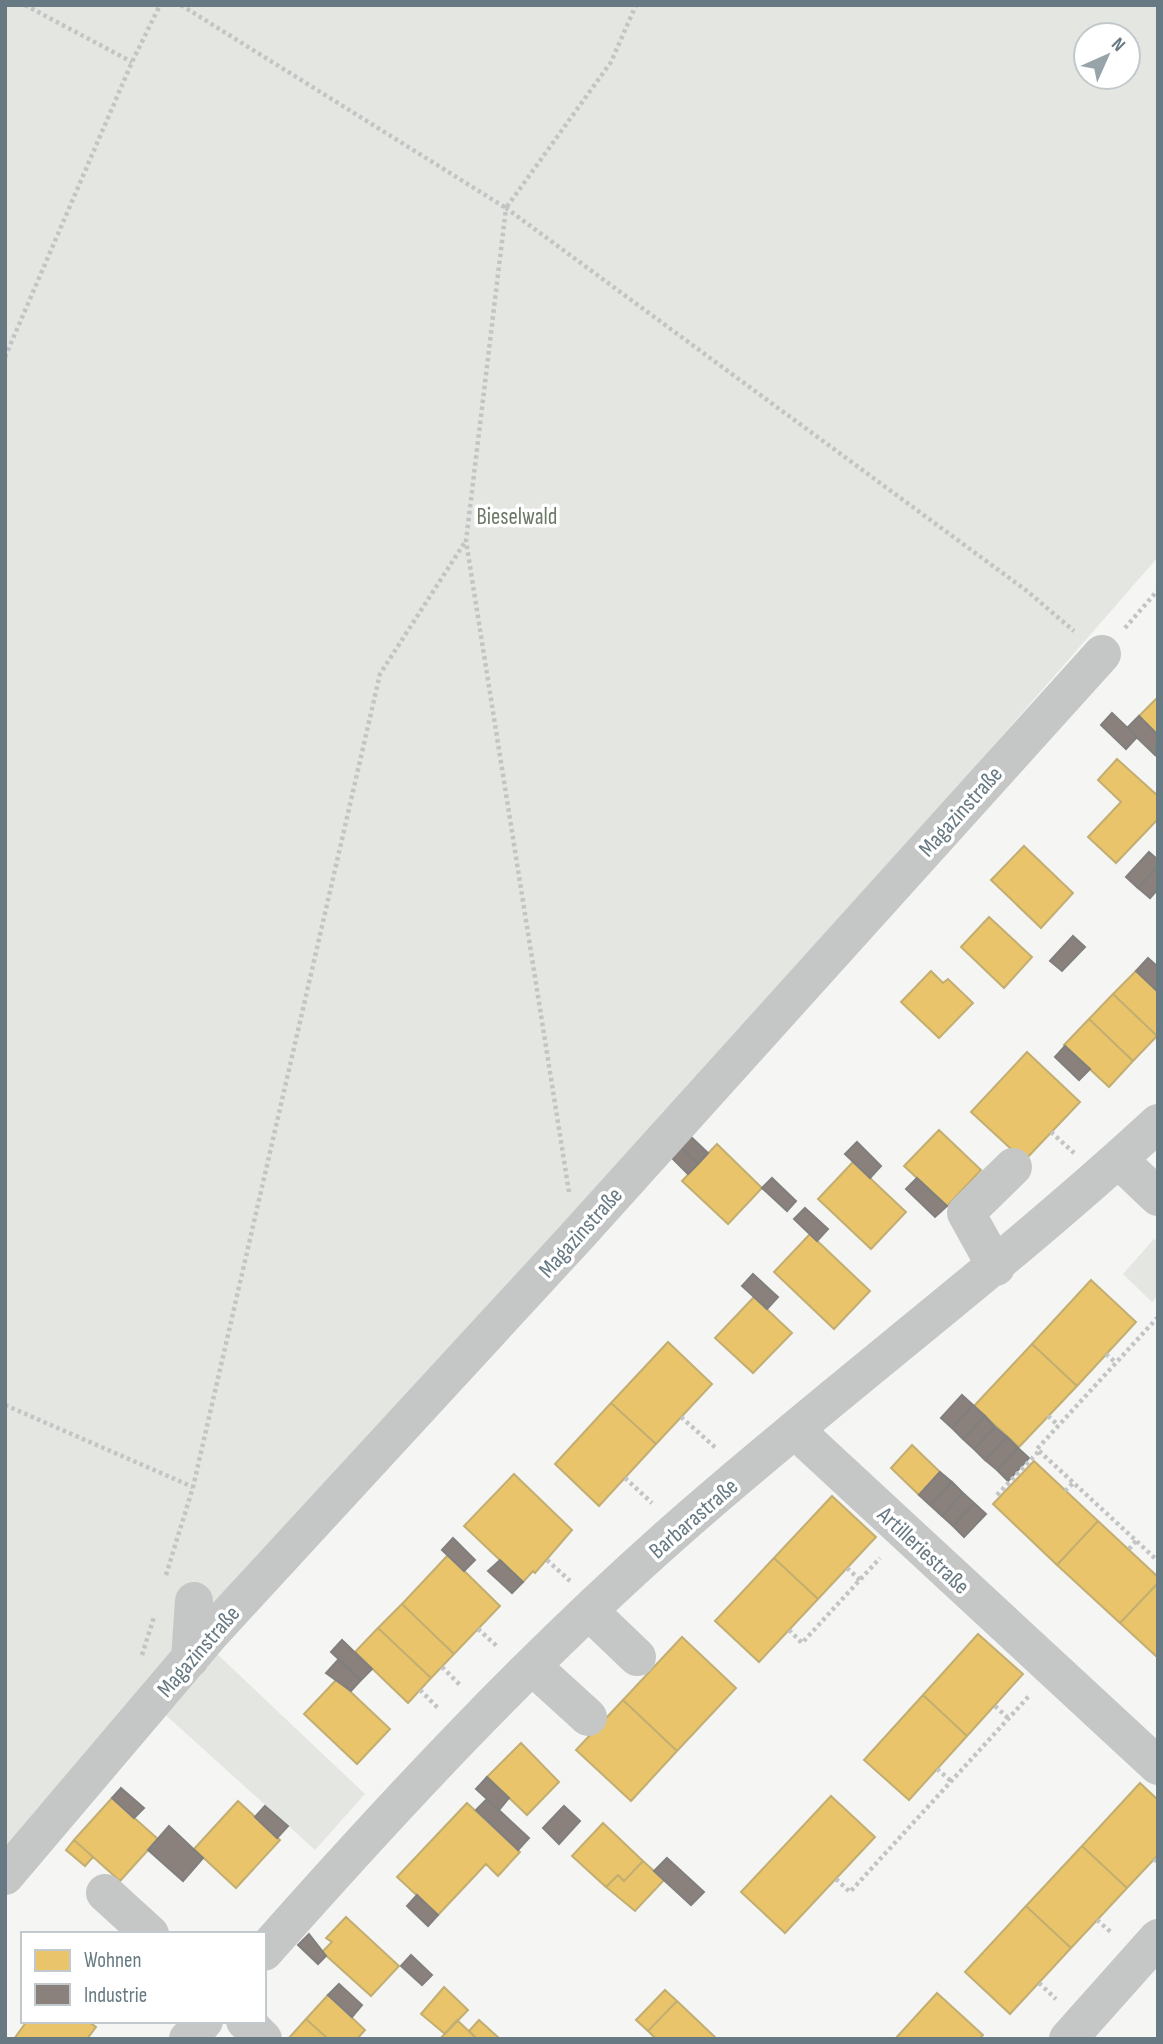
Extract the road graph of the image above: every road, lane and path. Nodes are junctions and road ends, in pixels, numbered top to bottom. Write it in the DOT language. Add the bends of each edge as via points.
graph roads {
  1 [pos="25,5"];
  2 [pos="160,5"];
  3 [pos="181,5"];
  4 [pos="636,5"];
  5 [pos="132,62"];
  6 [pos="506,208"];
  7 [pos="5,357"];
  8 [pos="466,541"];
  9 [pos="1158,590"];
  10 [pos="1102,654"];
  11 [pos="1158,1123"];
  12 [pos="1118,1159"];
  13 [pos="1013,1167"];
  14 [pos="1158,1196"];
  15 [pos="576,1237"];
  16 [pos="996,1266"];
  17 [pos="1158,1317"];
  18 [pos="1106,1354"];
  19 [pos="1116,1363"];
  20 [pos="5,1405"];
  21 [pos="1048,1416"];
  22 [pos="681,1417"];
  23 [pos="1058,1426"];
  24 [pos="795,1430"];
  25 [pos="1039,1451"];
  26 [pos="744,1474"];
  27 [pos="1073,1483"];
  28 [pos="193,1487"];
  29 [pos="1065,1491"];
  30 [pos="997,1496"];
  31 [pos="904,1531"];
  32 [pos="1136,1541"];
  33 [pos="1129,1549"];
  34 [pos="1158,1561"];
  35 [pos="847,1568"];
  36 [pos="859,1580"];
  37 [pos="172,1595"];
  38 [pos="590,1612"];
  39 [pos="789,1630"];
  40 [pos="141,1657"];
  41 [pos="637,1657"];
  42 [pos="190,1659"];
  43 [pos="532,1665"];
  44 [pos="1053,1669"];
  45 [pos="995,1706"];
  46 [pos="588,1717"];
  47 [pos="1009,1718"];
  48 [pos="1158,1766"];
  49 [pos="937,1769"];
  50 [pos="951,1781"];
  51 [pos="5,1877"];
  52 [pos="836,1879"];
  53 [pos="105,1893"];
  54 [pos="148,1932"];
  55 [pos="1158,1938"];
  56 [pos="266,1950"];
  57 [pos="202,2023"];
  58 [pos="246,2023"];
  59 [pos="188,2039"];
  60 [pos="263,2039"];
  61 [pos="1068,2039"];
  1 -- 5 [label="path"];
  2 -- 5 [label="path"];
  3 -- 6 [label="path"];
  4 -- 6 [label="path" via="611,62"];
  5 -- 7 [label="path"];
  6 -- 8 [label="path"];
  6 -- 10 [label="path" via="1027,591"];
  8 -- 15 [label="path"];
  8 -- 28 [label="path" via="380,674"];
  9 -- 10 [label="path"];
  10 -- 15 [label="street, Magazinstraße"];
  11 -- 12 [label="street, Barbarastraße"];
  12 -- 14 [label="street"];
  12 -- 16 [label="street, Barbarastraße"];
  13 -- 16 [label="street" via="966,1213"];
  15 -- 42 [label="street, Magazinstraße"];
  16 -- 24 [label="street, Barbarastraße"];
  17 -- 19 [label="path"];
  18 -- 19 [label="path"];
  19 -- 23 [label="path"];
  20 -- 28 [label="path"];
  21 -- 23 [label="path"];
  22 -- 26 [label="path"];
  23 -- 25 [label="path"];
  24 -- 26 [label="street, Barbarastraße"];
  24 -- 31 [label="street, Artilleriestraße"];
  25 -- 27 [label="path"];
  25 -- 30 [label="path"];
  26 -- 38 [label="street, Barbarastraße"];
  27 -- 29 [label="path"];
  27 -- 32 [label="path"];
  28 -- 37 [label="path"];
  31 -- 36 [label="path"];
  31 -- 44 [label="street, Artilleriestraße"];
  32 -- 33 [label="path"];
  32 -- 34 [label="path"];
  35 -- 36 [label="path"];
  36 -- 39 [label="path" via="803,1643"];
  37 -- 40 [label="path"];
  37 -- 42 [label="street"];
  38 -- 41 [label="street"];
  38 -- 43 [label="street, Barbarastraße"];
  42 -- 51 [label="street, Magazinstraße"];
  43 -- 46 [label="street"];
  43 -- 56 [label="street, Barbarastraße"];
  44 -- 47 [label="path"];
  44 -- 48 [label="street, Artilleriestraße"];
  45 -- 47 [label="path"];
  47 -- 50 [label="path"];
  49 -- 50 [label="path"];
  50 -- 52 [label="path" via="850,1892"];
  53 -- 54 [label="street"];
  55 -- 61 [label="street"];
  57 -- 59 [label="street"];
  58 -- 60 [label="street"];
}
